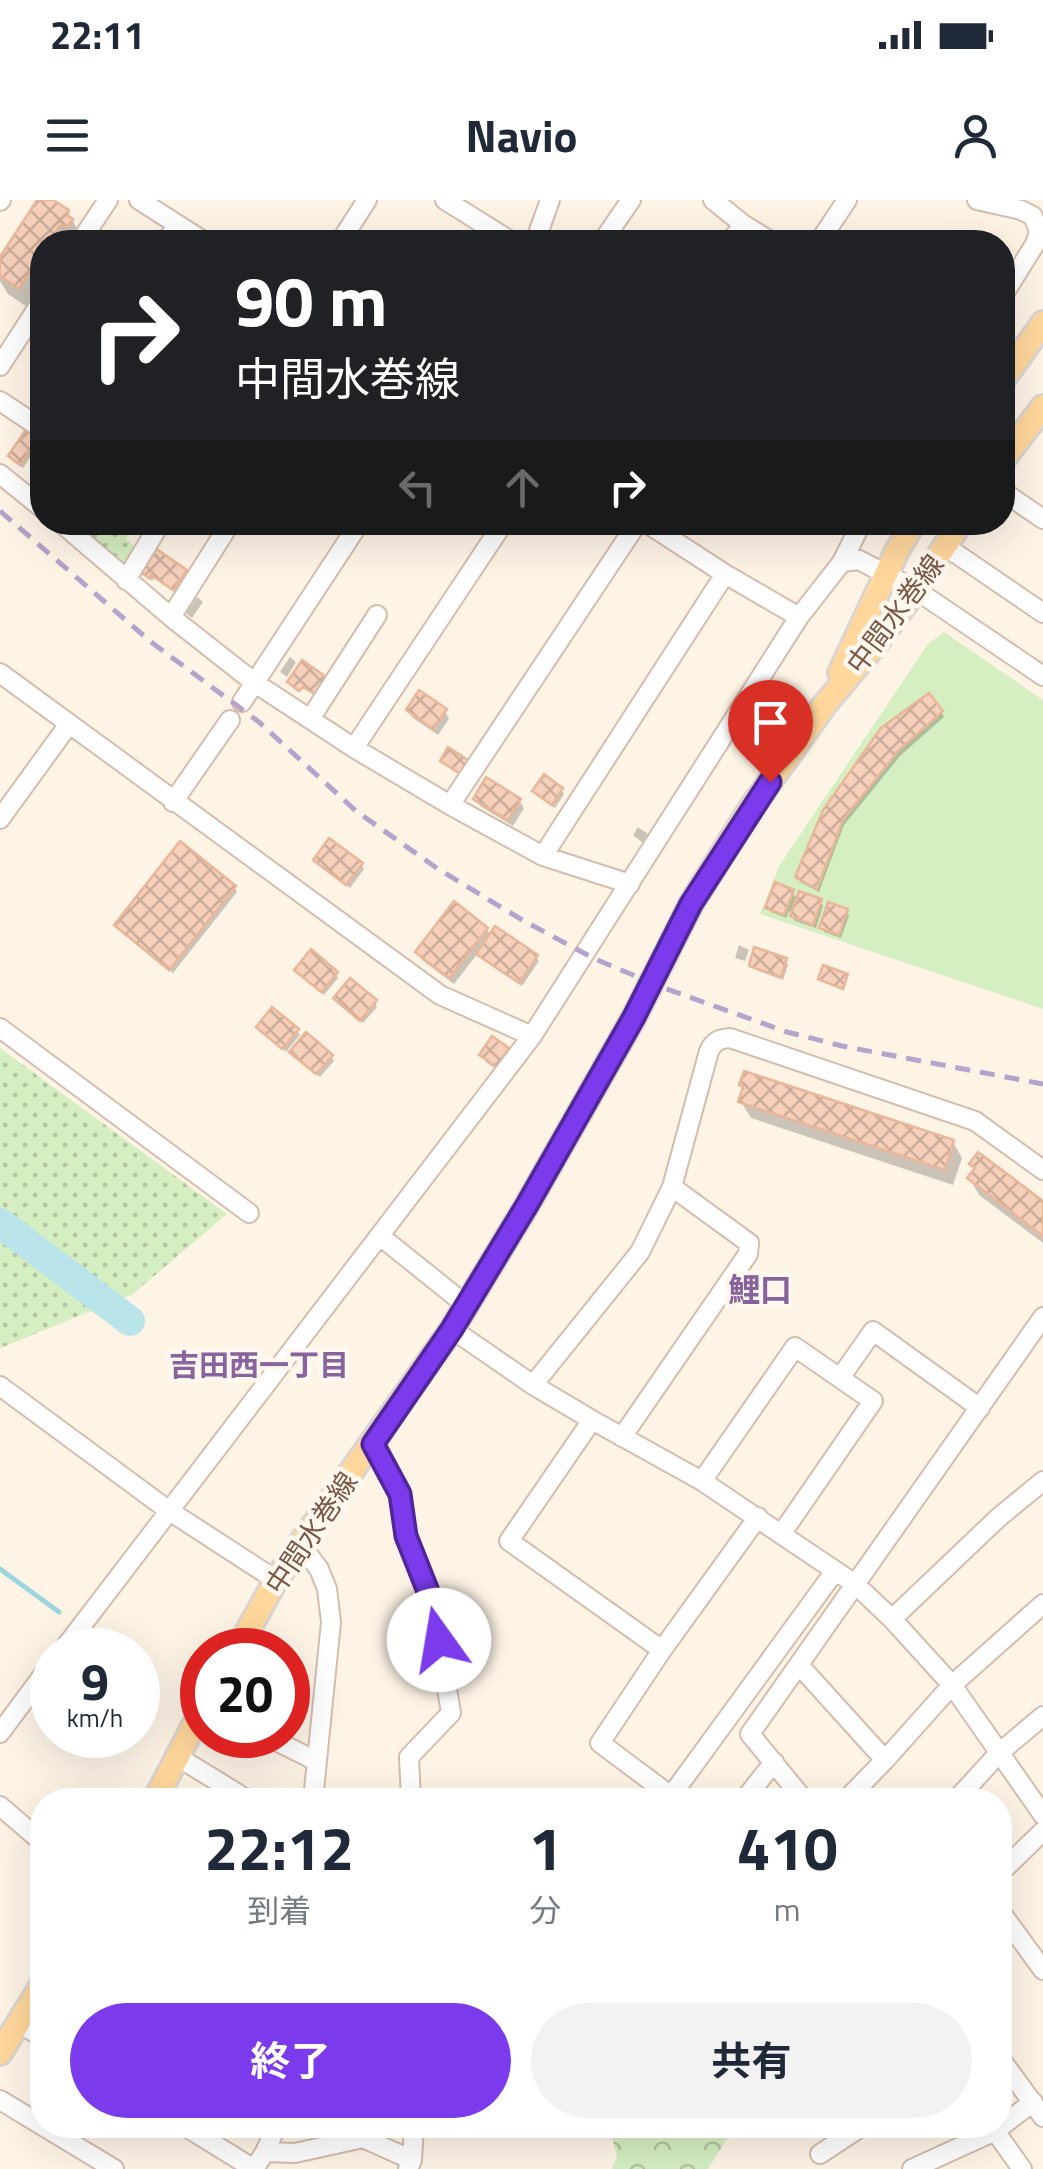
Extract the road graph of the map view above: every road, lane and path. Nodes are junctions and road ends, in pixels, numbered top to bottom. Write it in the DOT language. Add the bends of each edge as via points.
graph roads {
  1 [pos="108,200"];
  2 [pos="139,200"];
  3 [pos="367,200"];
  4 [pos="445,200"];
  5 [pos="550,200"];
  6 [pos="631,200"];
  7 [pos="714,200"];
  8 [pos="847,200"];
  9 [pos="977,200"];
  10 [pos="177,225"];
  11 [pos="744,225"];
  12 [pos="88,230"];
  13 [pos="174,230"];
  14 [pos="185,230"];
  15 [pos="348,230"];
  16 [pos="493,230"];
  17 [pos="539,230"];
  18 [pos="610,230"];
  19 [pos="740,230"];
  20 [pos="752,230"];
  21 [pos="827,230"];
  22 [pos="1015,276"];
  23 [pos="30,319"];
  24 [pos="1043,322"];
  25 [pos="1015,362"];
  26 [pos="0,366"];
  27 [pos="2,408"];
  28 [pos="1041,414"];
  29 [pos="30,422"];
  30 [pos="1015,445"];
  31 [pos="0,474"];
  32 [pos="30,498"];
  33 [pos="1015,500"];
  34 [pos="1043,519"];
  35 [pos="76,535"];
  36 [pos="153,535"];
  37 [pos="223,535"];
  38 [pos="352,535"];
  39 [pos="495,535"];
  40 [pos="632,535"];
  41 [pos="662,535"];
  42 [pos="856,535"];
  43 [pos="906,535"];
  44 [pos="952,535"];
  45 [pos="945,546"];
  46 [pos="842,562"];
  47 [pos="725,574"];
  48 [pos="887,576"];
  49 [pos="126,580"];
  50 [pos="916,590"];
  51 [pos="1043,613"];
  52 [pos="376,615"];
  53 [pos="171,617"];
  54 [pos="799,617"];
  55 [pos="0,673"];
  56 [pos="1043,676"];
  57 [pos="255,683"];
  58 [pos="242,702"];
  59 [pos="826,703"];
  60 [pos="310,719"];
  61 [pos="230,720"];
  62 [pos="69,724"];
  63 [pos="354,748"];
  64 [pos="173,802"];
  65 [pos="450,805"];
  66 [pos="0,819"];
  67 [pos="543,856"];
  68 [pos="630,884"];
  69 [pos="0,1028"];
  70 [pos="532,1036"];
  71 [pos="1043,1170"];
  72 [pos="672,1187"];
  73 [pos="249,1213"];
  74 [pos="380,1236"];
  75 [pos="466,1305"];
  76 [pos="1043,1317"];
  77 [pos="452,1329"];
  78 [pos="840,1378"];
  79 [pos="534,1385"];
  80 [pos="0,1386"];
  81 [pos="980,1408"];
  82 [pos="592,1420"];
  83 [pos="622,1437"];
  84 [pos="373,1444"];
  85 [pos="702,1480"];
  86 [pos="1043,1481"];
  87 [pos="168,1510"];
  88 [pos="758,1517"];
  89 [pos="782,1533"];
  90 [pos="300,1544"];
  91 [pos="835,1570"];
  92 [pos="276,1580"];
  93 [pos="855,1584"];
  94 [pos="1043,1604"];
  95 [pos="892,1618"];
  96 [pos="79,1628"];
  97 [pos="249,1628"];
  98 [pos="662,1650"];
  99 [pos="799,1665"];
  100 [pos="952,1685"];
  101 [pos="30,1693"];
  102 [pos="1043,1716"];
  103 [pos="0,1733"];
  104 [pos="180,1753"];
  105 [pos="999,1753"];
  106 [pos="178,1757"];
  107 [pos="308,1758"];
  108 [pos="885,1760"];
  109 [pos="316,1762"];
  110 [pos="774,1762"];
  111 [pos="161,1788"];
  112 [pos="228,1788"];
  113 [pos="315,1788"];
  114 [pos="410,1788"];
  115 [pos="660,1788"];
  116 [pos="677,1788"];
  117 [pos="753,1788"];
  118 [pos="795,1788"];
  119 [pos="858,1788"];
  120 [pos="967,1788"];
  121 [pos="0,1806"];
  122 [pos="1043,1816"];
  123 [pos="1043,1831"];
  124 [pos="30,1832"];
  125 [pos="1012,1862"];
  126 [pos="1012,1927"];
  127 [pos="1043,1970"];
  128 [pos="30,2005"];
  129 [pos="19,2023"];
  130 [pos="30,2030"];
  131 [pos="0,2054"];
  132 [pos="1012,2074"];
  133 [pos="0,2100"];
  134 [pos="1038,2110"];
  135 [pos="30,2118"];
  136 [pos="1012,2123"];
  137 [pos="63,2138"];
  138 [pos="204,2138"];
  139 [pos="271,2138"];
  140 [pos="413,2138"];
  141 [pos="844,2138"];
  142 [pos="980,2138"];
  143 [pos="1000,2138"];
  144 [pos="265,2152"];
  145 [pos="820,2154"];
  146 [pos="300,2161"];
  147 [pos="410,2164"];
  148 [pos="114,2169"];
  149 [pos="912,2169"];
  150 [pos="1022,2169"];
  1 -- 12 [label="street"];
  2 -- 10 [label="street"];
  3 -- 15 [label="street"];
  4 -- 16 [label="street"];
  5 -- 17 [label="street"];
  6 -- 18 [label="street"];
  7 -- 11 [label="street"];
  8 -- 21 [label="street"];
  9 -- 22 [label="street" via="1032,216 1039,232"];
  10 -- 13 [label="street"];
  10 -- 14 [label="street"];
  11 -- 19 [label="street"];
  11 -- 20 [label="street"];
  23 -- 26 [label="street"];
  24 -- 25 [label="main road"];
  27 -- 29 [label="street"];
  28 -- 30 [label="main road"];
  31 -- 32 [label="street"];
  33 -- 34 [label="street"];
  35 -- 49 [label="street"];
  36 -- 49 [label="street"];
  37 -- 53 [label="street"];
  38 -- 57 [label="street"];
  39 -- 63 [label="street"];
  40 -- 65 [label="street"];
  41 -- 47 [label="street"];
  42 -- 46 [label="street"];
  43 -- 48 [label="main road, 中間水巻線"];
  44 -- 45 [label="main road, 中間水巻線"];
  45 -- 50 [label="main road, 中間水巻線"];
  45 -- 51 [label="street"];
  46 -- 48 [label="street" via="859,560"];
  46 -- 54 [label="street"];
  47 -- 54 [label="street"];
  47 -- 67 [label="street"];
  48 -- 50 [label="street"];
  48 -- 59 [label="main road, 中間水巻線"];
  49 -- 53 [label="street"];
  50 -- 56 [label="street"];
  50 -- 59 [label="main road, 中間水巻線"];
  52 -- 60 [label="street"];
  53 -- 57 [label="street"];
  54 -- 68 [label="street"];
  55 -- 62 [label="street"];
  57 -- 58 [label="street"];
  57 -- 60 [label="street"];
  59 -- 75 [label="main road, 中間水巻線" via="691,904 624,1034"];
  60 -- 63 [label="street"];
  61 -- 64 [label="street"];
  62 -- 64 [label="street"];
  62 -- 66 [label="street"];
  63 -- 65 [label="street"];
  64 -- 70 [label="street" via="440,995"];
  65 -- 67 [label="street"];
  67 -- 68 [label="street"];
  68 -- 70 [label="street"];
  69 -- 73 [label="street"];
  70 -- 74 [label="street"];
  71 -- 72 [label="street" via="974,1121 721,1038 709,1051"];
  72 -- 79 [label="street" via="640,1252"];
  72 -- 83 [label="street" via="749,1242 748,1254"];
  74 -- 75 [label="street"];
  74 -- 87 [label="street"];
  75 -- 77 [label="main road, 中間水巻線"];
  76 -- 81 [label="street"];
  77 -- 79 [label="street"];
  77 -- 84 [label="main road, 中間水巻線"];
  78 -- 81 [label="street" via="873,1331"];
  78 -- 85 [label="street" via="795,1346"];
  78 -- 89 [label="street" via="873,1401"];
  79 -- 82 [label="street"];
  80 -- 87 [label="street"];
  81 -- 93 [label="street"];
  82 -- 83 [label="street"];
  82 -- 98 [label="street" via="509,1541"];
  83 -- 85 [label="street"];
  84 -- 90 [label="main road, 中間水巻線"];
  84 -- 114 [label="street" via="400,1494 406,1536 433,1604 452,1713 409,1757"];
  85 -- 88 [label="street"];
  86 -- 95 [label="street"];
  87 -- 92 [label="street"];
  87 -- 96 [label="street"];
  88 -- 89 [label="street"];
  88 -- 98 [label="street"];
  89 -- 91 [label="street"];
  90 -- 92 [label="main road, 中間水巻線"];
  90 -- 109 [label="street" via="327,1589 331,1622"];
  91 -- 93 [label="street"];
  91 -- 116 [label="street"];
  92 -- 97 [label="main road, 中間水巻線"];
  93 -- 95 [label="street"];
  93 -- 99 [label="street"];
  94 -- 100 [label="street"];
  95 -- 100 [label="street"];
  98 -- 115 [label="street" via="600,1743"];
  99 -- 108 [label="street"];
  99 -- 110 [label="street" via="750,1734"];
  100 -- 105 [label="street"];
  100 -- 108 [label="street"];
  101 -- 103 [label="street"];
  102 -- 105 [label="street"];
  104 -- 106 [label="main road"];
  105 -- 120 [label="street"];
  105 -- 122 [label="street"];
  106 -- 111 [label="main road"];
  106 -- 112 [label="street"];
  107 -- 109 [label="street"];
  108 -- 119 [label="street"];
  109 -- 113 [label="street"];
  110 -- 117 [label="street"];
  110 -- 118 [label="street"];
  121 -- 124 [label="street"];
  123 -- 125 [label="street"];
  126 -- 127 [label="street"];
  128 -- 129 [label="main road"];
  129 -- 130 [label="street"];
  129 -- 131 [label="main road"];
  132 -- 134 [label="street"];
  133 -- 135 [label="street"];
  134 -- 136 [label="street"];
  137 -- 148 [label="street"];
  138 -- 144 [label="street" via="254,2169"];
  139 -- 144 [label="street"];
  140 -- 147 [label="street"];
  141 -- 145 [label="street"];
  142 -- 149 [label="street"];
  143 -- 150 [label="street"];
  144 -- 146 [label="street"];
  146 -- 147 [label="street" via="362,2138"];
}
